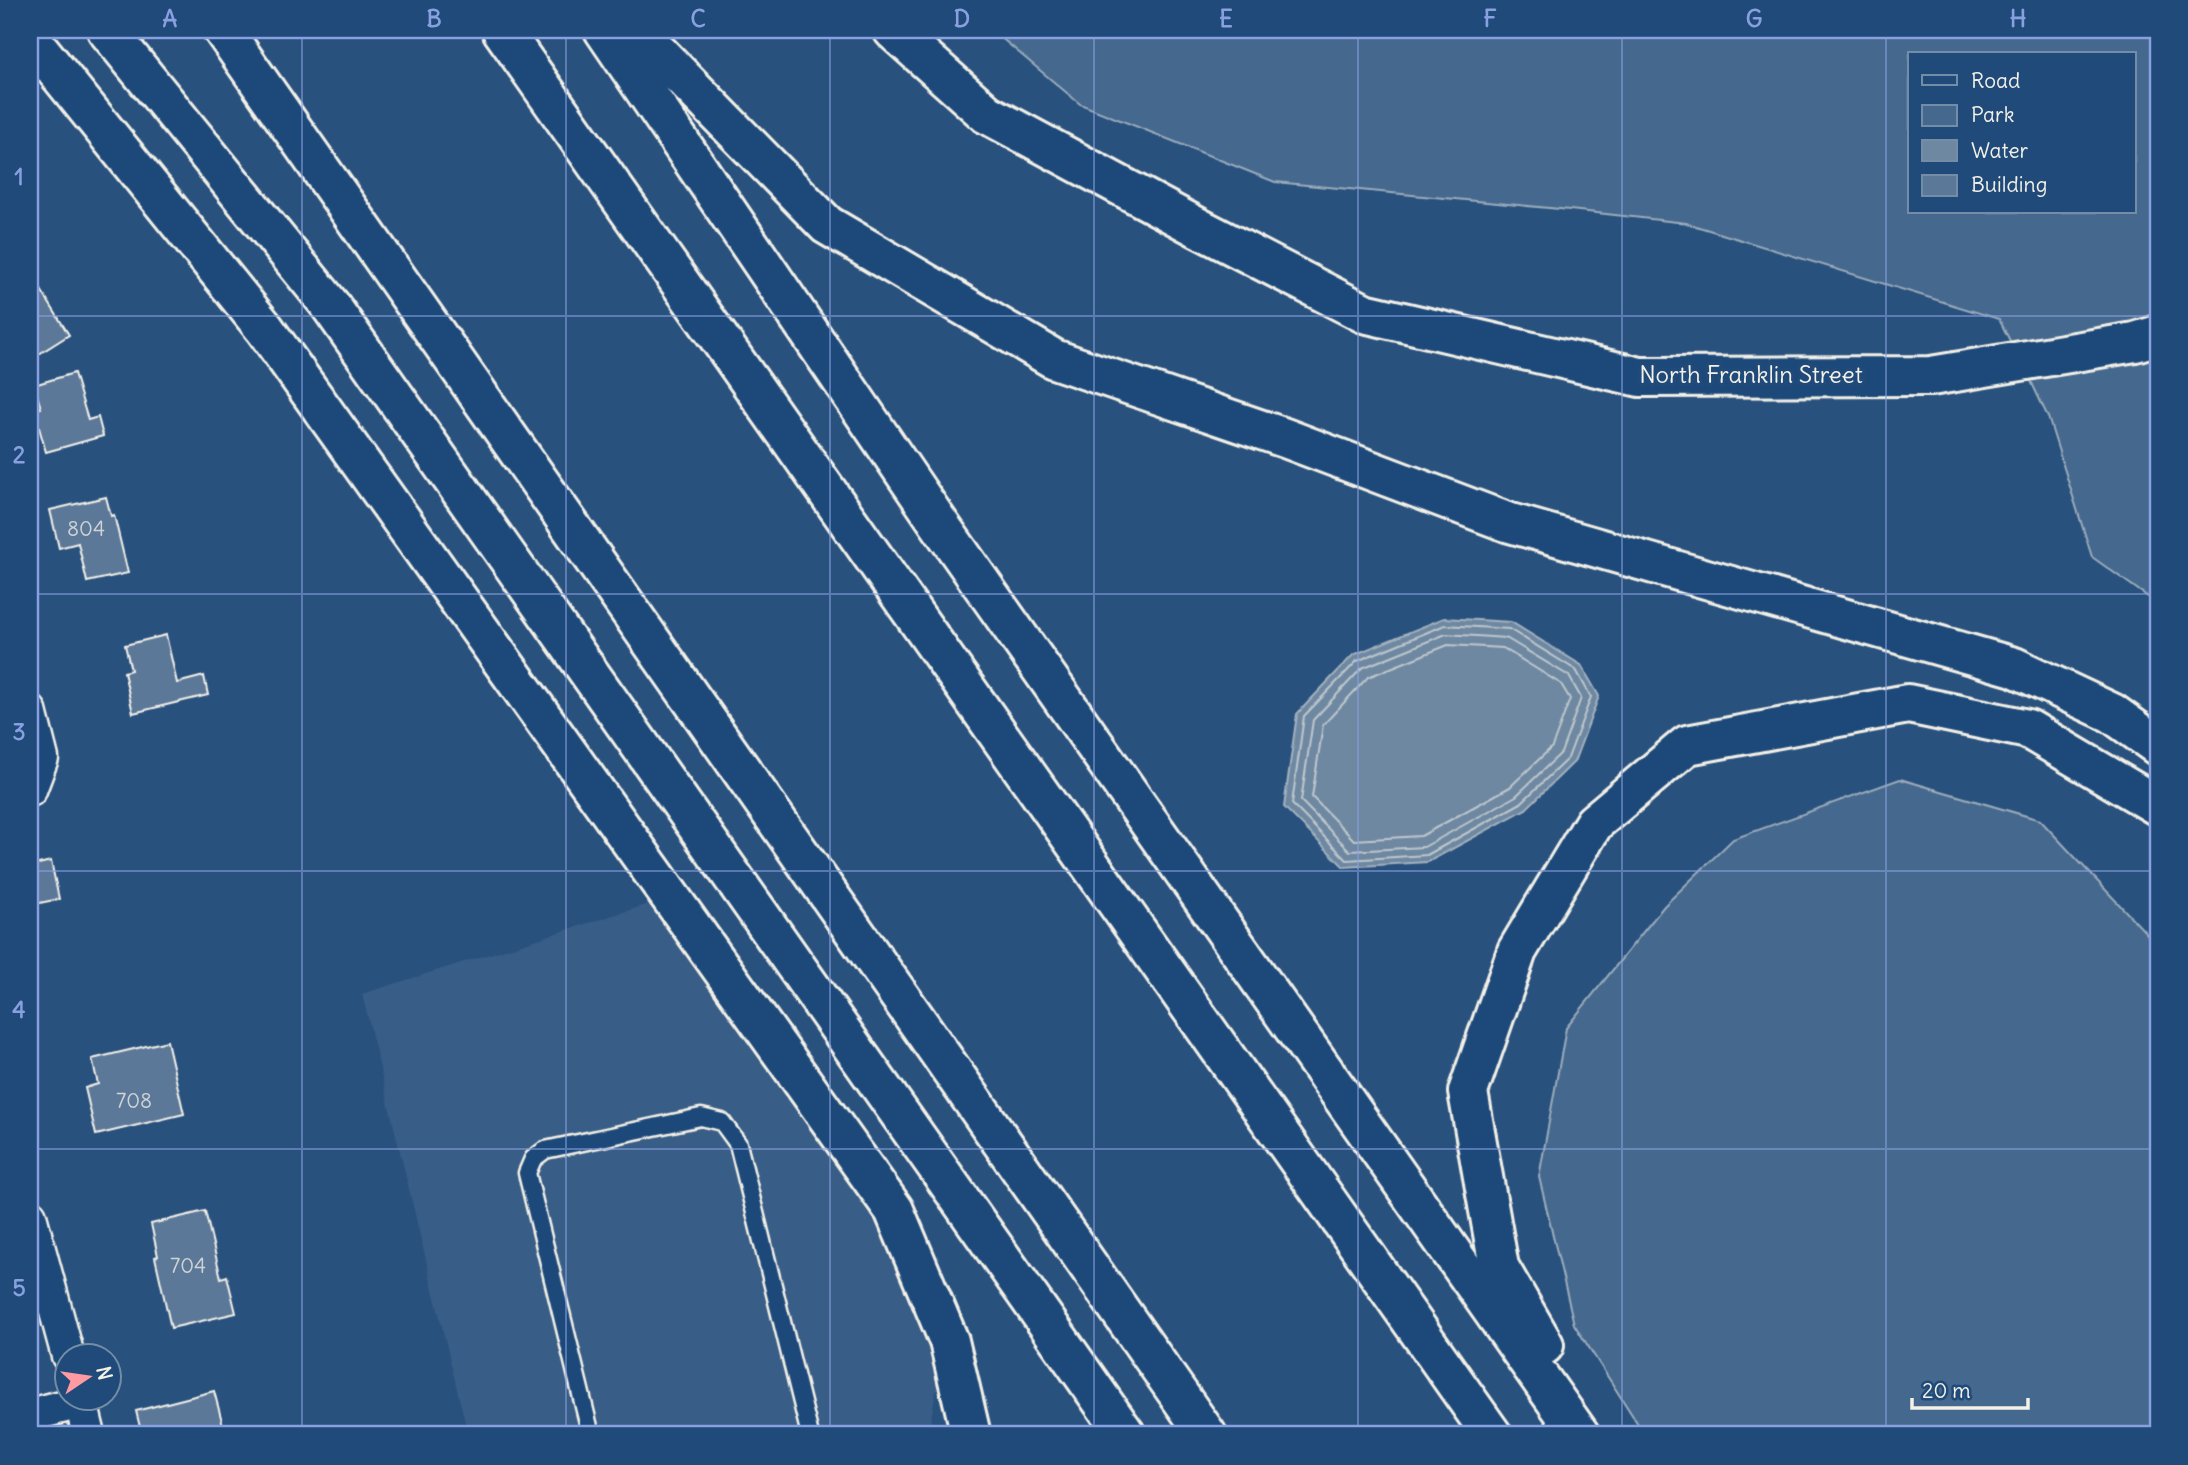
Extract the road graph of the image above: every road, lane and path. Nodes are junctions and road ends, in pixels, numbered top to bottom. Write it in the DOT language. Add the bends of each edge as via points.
graph roads {
  1 [pos="107,30"];
  2 [pos="223,30"];
  3 [pos="502,30"];
  4 [pos="604,30"];
  5 [pos="636,30"];
  6 [pos="893,30"];
  7 [pos="30,38"];
  8 [pos="2158,335"];
  9 [pos="30,711"];
  10 [pos="2158,746"];
  11 [pos="30,790"];
  12 [pos="2158,806"];
  13 [pos="30,1216"];
  14 [pos="64,1342"];
  15 [pos="52,1408"];
  16 [pos="83,1412"];
  17 [pos="30,1415"];
  18 [pos="89,1435"];
  19 [pos="591,1435"];
  20 [pos="810,1435"];
  21 [pos="971,1435"];
  22 [pos="1126,1435"];
  23 [pos="1207,1435"];
  24 [pos="1492,1435"];
  25 [pos="1580,1435"];
  26 [pos="1595,1435"];
  1 -- 22 [label="main road" via="330,305"];
  2 -- 23 [label="main road"];
  3 -- 24 [label="main road"];
  4 -- 25 [label="main road" via="938,522"];
  5 -- 10 [label="main road" via="827,225 1054,359 1285,438 1507,522 2014,667 2112,713"];
  6 -- 8 [label="main road, North Franklin Street" via="987,114 1364,313 1640,377 1931,376"];
  7 -- 21 [label="main road" via="265,329 894,1210 949,1341"];
  9 -- 11 [label="street" via="42,758"];
  12 -- 26 [label="main road" via="2028,729 1908,704 1687,745 1594,823 1517,951 1468,1092 1499,1267"];
  13 -- 14 [label="street"];
  15 -- 17 [label="street"];
  16 -- 18 [label="street"];
  19 -- 20 [label="lane" via="527,1173 533,1158 545,1150 701,1117 722,1122 738,1144"];
}
